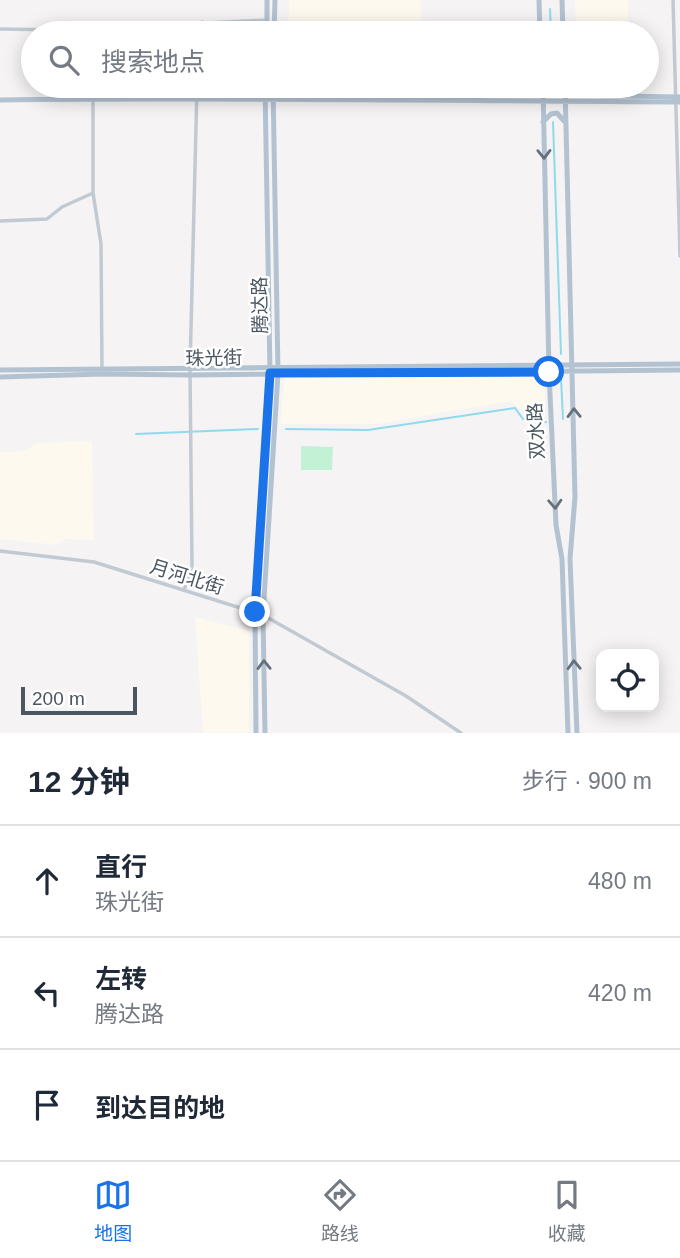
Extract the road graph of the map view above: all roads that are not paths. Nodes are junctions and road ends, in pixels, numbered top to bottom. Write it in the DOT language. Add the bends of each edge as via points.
graph roads {
  1 [pos="267,0"];
  2 [pos="275,0"];
  3 [pos="539,0"];
  4 [pos="546,0"];
  5 [pos="673,0"];
  6 [pos="560,1"];
  7 [pos="540,12"];
  8 [pos="267,20"];
  9 [pos="234,21"];
  10 [pos="274,21"];
  11 [pos="540,21"];
  12 [pos="562,21"];
  13 [pos="0,29"];
  14 [pos="21,29"];
  15 [pos="0,98"];
  16 [pos="21,98"];
  17 [pos="127,98"];
  18 [pos="196,98"];
  19 [pos="265,98"];
  20 [pos="273,98"];
  21 [pos="453,98"];
  22 [pos="548,98"];
  23 [pos="565,98"];
  24 [pos="650,98"];
  25 [pos="93,99"];
  26 [pos="543,99"];
  27 [pos="678,99"];
  28 [pos="565,103"];
  29 [pos="543,122"];
  30 [pos="566,123"];
  31 [pos="93,192"];
  32 [pos="0,221"];
  33 [pos="680,256"];
  34 [pos="680,364"];
  35 [pos="102,369"];
  36 [pos="549,369"];
  37 [pos="573,369"];
  38 [pos="0,370"];
  39 [pos="274,370"];
  40 [pos="680,370"];
  41 [pos="190,372"];
  42 [pos="0,377"];
  43 [pos="0,551"];
  44 [pos="184,590"];
  45 [pos="255,612"];
  46 [pos="263,615"];
  47 [pos="256,733"];
  48 [pos="265,733"];
  49 [pos="461,733"];
  50 [pos="568,733"];
  51 [pos="577,733"];
  1 -- 8 [label="main road"];
  2 -- 10 [label="main road"];
  3 -- 7 [label="main road"];
  4 -- 7 [label="main road"];
  5 -- 27 [label="street"];
  6 -- 12 [label="main road"];
  7 -- 11 [label="main road"];
  8 -- 9 [label="street"];
  13 -- 14 [label="street"];
  15 -- 16 [label="main road"];
  15 -- 25 [label="main road"];
  17 -- 25 [label="main road"];
  18 -- 41 [label="street"];
  19 -- 39 [label="main road, 腾达路"];
  20 -- 39 [label="main road, 腾达路"];
  21 -- 26 [label="main road"];
  22 -- 26 [label="main road"];
  23 -- 28 [label="main road, 双水路"];
  24 -- 27 [label="main road"];
  25 -- 31 [label="street"];
  26 -- 28 [label="main road"];
  26 -- 29 [label="main road, 双水路"];
  27 -- 28 [label="main road"];
  27 -- 33 [label="street"];
  28 -- 30 [label="main road, 双水路"];
  29 -- 30 [label="main road" via="557,113"];
  29 -- 36 [label="main road, 双水路, one-way"];
  30 -- 37 [label="main road, 双水路"];
  31 -- 32 [label="street" via="47,219"];
  31 -- 35 [label="street" via="101,244"];
  34 -- 37 [label="main road, 珠光街"];
  35 -- 38 [label="main road, 珠光街"];
  35 -- 41 [label="main road, 珠光街"];
  36 -- 37 [label="main road, 珠光街"];
  36 -- 39 [label="main road, 珠光街"];
  36 -- 50 [label="main road, 双水路, one-way"];
  37 -- 40 [label="main road, 珠光街"];
  51 -- 37 [label="main road, 双水路, one-way" via="570,559 575,497"];
  39 -- 41 [label="main road, 珠光街"];
  39 -- 45 [label="main road, 腾达路"];
  39 -- 46 [label="main road, 腾达路"];
  41 -- 42 [label="main road, 珠光街"];
  41 -- 44 [label="street" via="192,566"];
  43 -- 44 [label="street, 月河北街" via="94,562"];
  44 -- 45 [label="street, 月河北街"];
  45 -- 46 [label="street, 月河北街"];
  45 -- 47 [label="main road, 腾达路"];
  48 -- 46 [label="main road, 腾达路, one-way"];
  46 -- 49 [label="street, 月河北街" via="406,696"];
}
